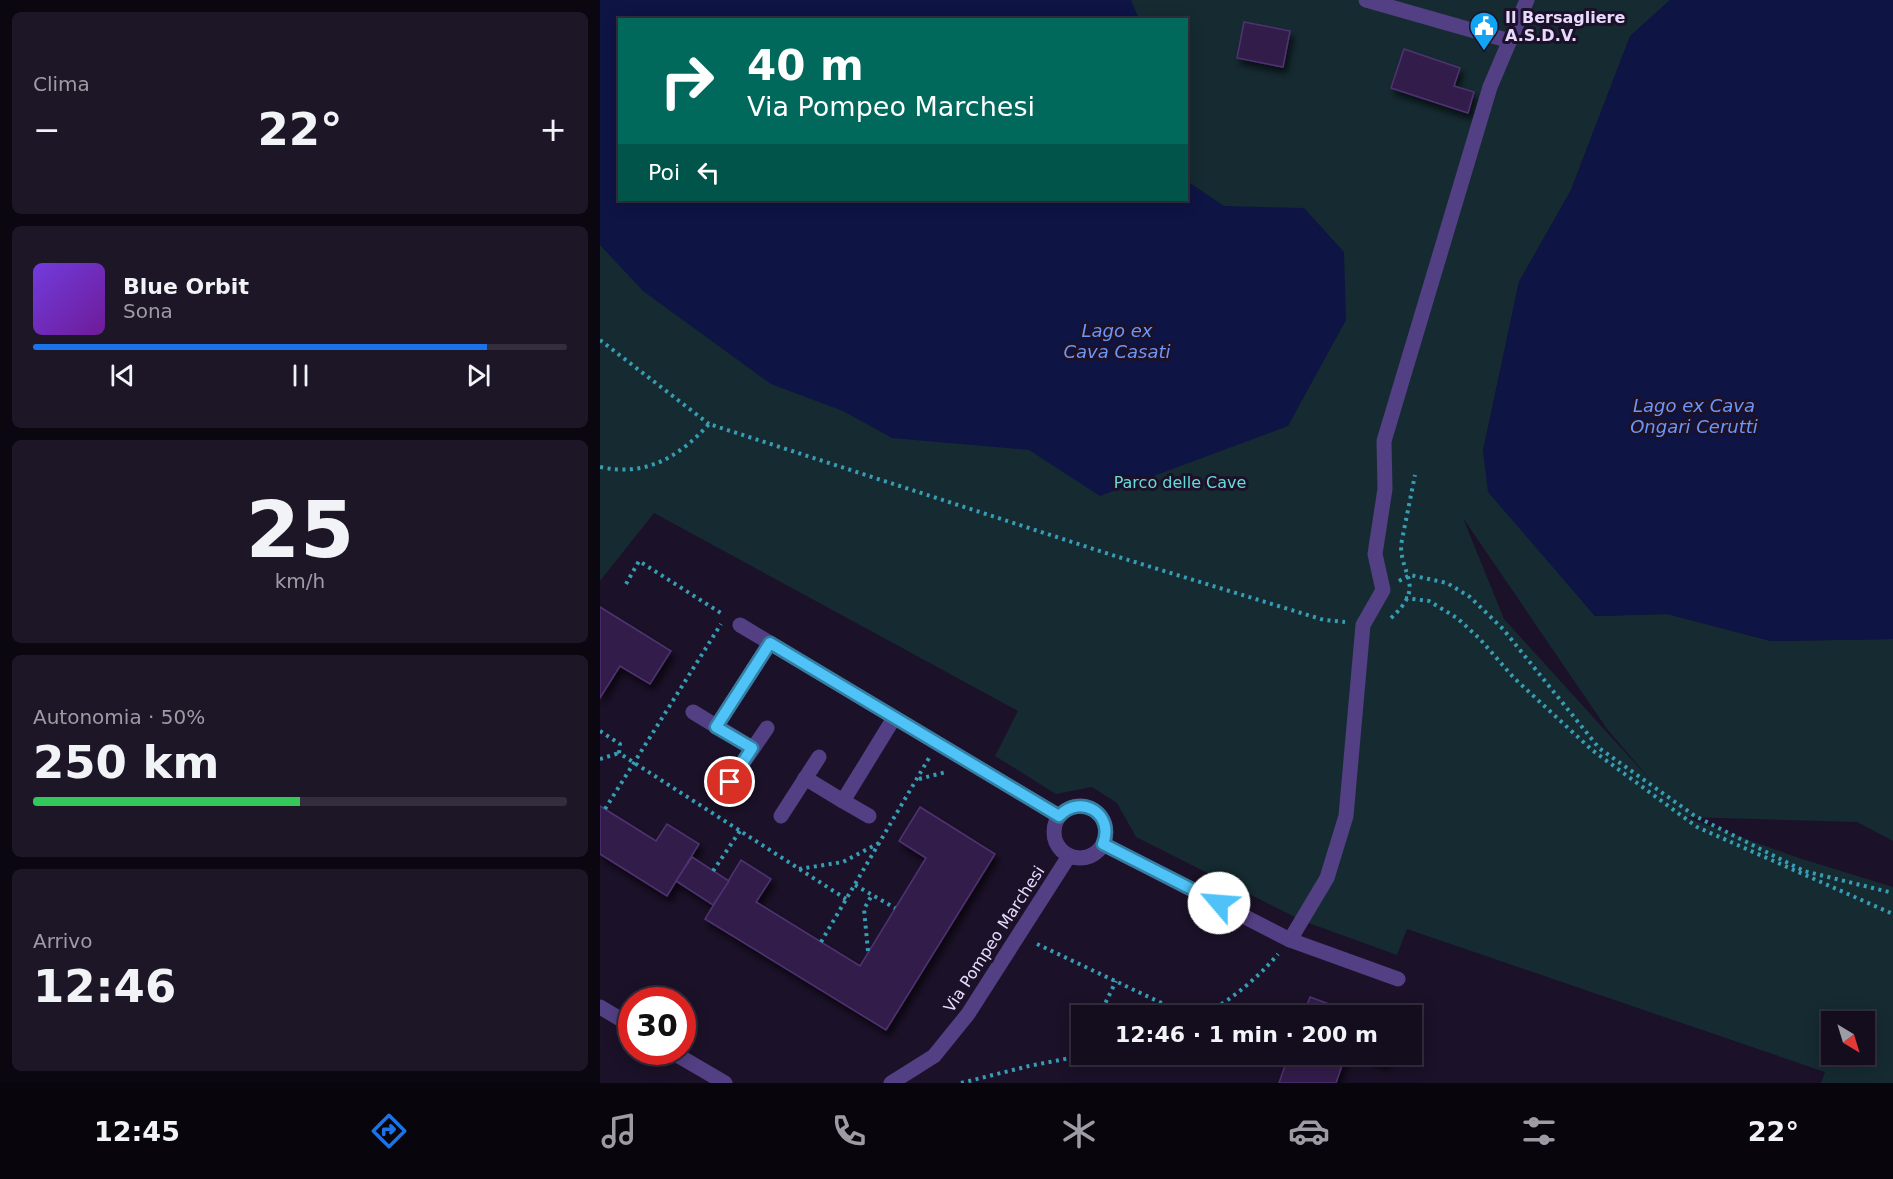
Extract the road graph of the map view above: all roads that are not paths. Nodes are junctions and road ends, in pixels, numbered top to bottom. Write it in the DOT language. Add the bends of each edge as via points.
graph roads {
  1 [pos="1366,0"];
  2 [pos="1527,0"];
  3 [pos="1510,41"];
  4 [pos="740,625"];
  5 [pos="770,643"];
  6 [pos="693,712"];
  7 [pos="894,718"];
  8 [pos="716,727"];
  9 [pos="767,728"];
  10 [pos="752,748"];
  11 [pos="819,757"];
  12 [pos="805,778"];
  13 [pos="730,782"];
  14 [pos="843,801"];
  15 [pos="781,816"];
  16 [pos="869,816"];
  17 [pos="1059,816"];
  18 [pos="1103,844"];
  19 [pos="1069,856"];
  20 [pos="1290,940"];
  21 [pos="1398,979"];
  22 [pos="600,1007"];
  23 [pos="618,1018"];
  24 [pos="694,1065"];
  25 [pos="725,1083"];
  26 [pos="891,1083"];
  1 -- 3 [label="street"];
  2 -- 3 [label="street"];
  3 -- 20 [label="street" via="1487,98 1384,441 1385,489 1375,554 1383,590 1363,625 1346,816 1327,878"];
  4 -- 5 [label="street"];
  5 -- 7 [label="street"];
  5 -- 8 [label="street"];
  6 -- 8 [label="street"];
  7 -- 14 [label="street"];
  7 -- 17 [label="street"];
  8 -- 10 [label="street"];
  9 -- 10 [label="street"];
  10 -- 13 [label="street"];
  11 -- 12 [label="street"];
  12 -- 14 [label="street"];
  12 -- 15 [label="street"];
  14 -- 16 [label="street"];
  17 -- 18 [label="street" via="1071,807 1094,809 1105,821"];
  17 -- 19 [label="street" via="1055,842"];
  18 -- 19 [label="street" via="1088,857"];
  18 -- 20 [label="street"];
  19 -- 26 [label="street, Via Pompeo Marchesi" via="969,1014 934,1056"];
  20 -- 21 [label="street"];
  22 -- 23 [label="street"];
  24 -- 25 [label="street"];
}
